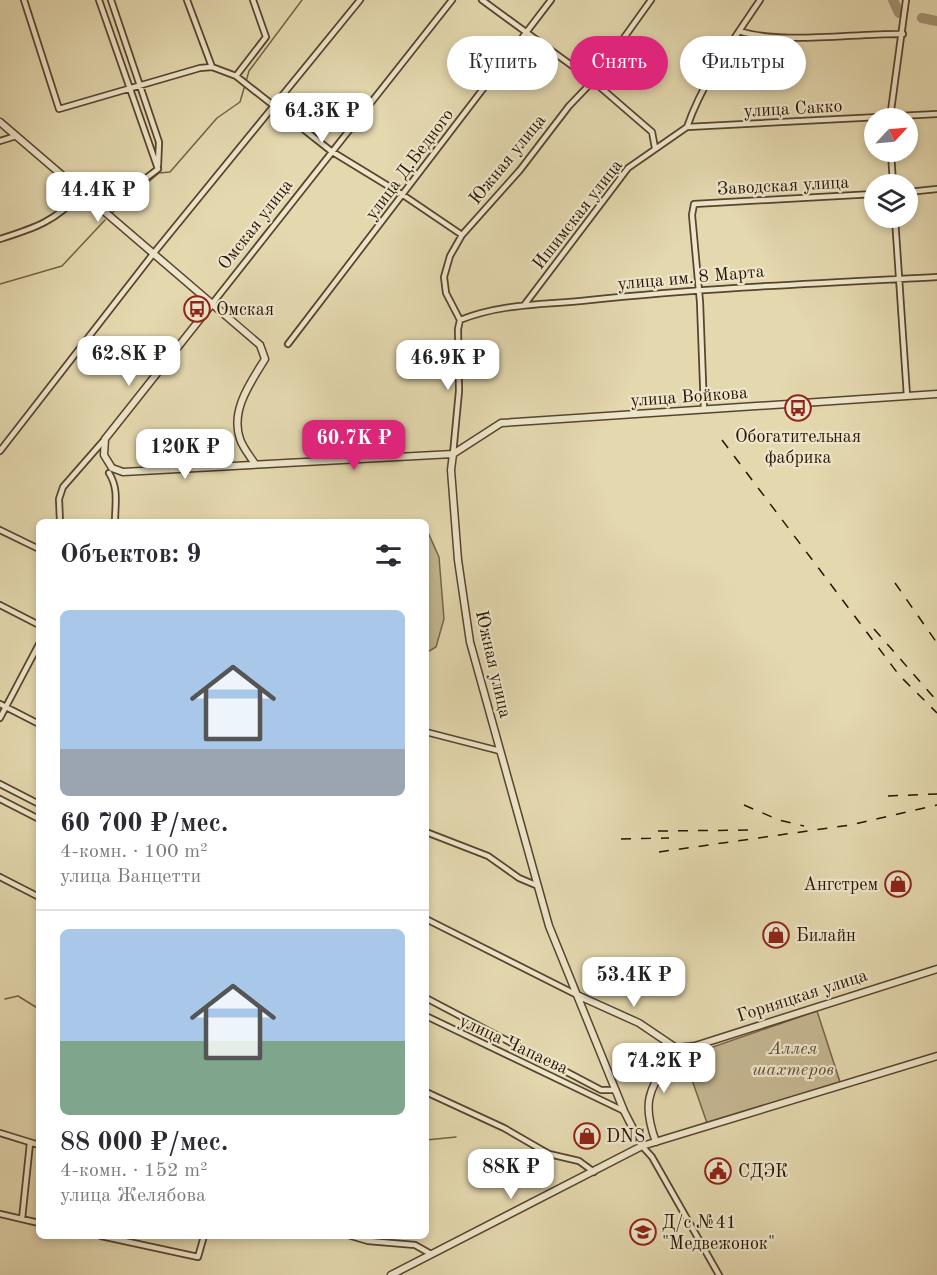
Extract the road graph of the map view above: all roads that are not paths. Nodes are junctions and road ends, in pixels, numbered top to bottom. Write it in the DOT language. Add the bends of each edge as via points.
graph roads {
  1 [pos="24,0"];
  2 [pos="99,0"];
  3 [pos="111,0"];
  4 [pos="187,0"];
  5 [pos="253,0"];
  6 [pos="360,0"];
  7 [pos="452,0"];
  8 [pos="482,0"];
  9 [pos="551,0"];
  10 [pos="651,0"];
  11 [pos="760,0"];
  12 [pos="906,0"];
  13 [pos="739,31"];
  14 [pos="525,34"];
  15 [pos="903,34"];
  16 [pos="625,36"];
  17 [pos="570,65"];
  18 [pos="213,68"];
  19 [pos="236,75"];
  20 [pos="141,87"];
  21 [pos="131,89"];
  22 [pos="584,90"];
  23 [pos="603,90"];
  24 [pos="274,106"];
  25 [pos="892,108"];
  26 [pos="937,114"];
  27 [pos="918,116"];
  28 [pos="864,119"];
  29 [pos="0,122"];
  30 [pos="687,127"];
  31 [pos="16,136"];
  32 [pos="0,141"];
  33 [pos="655,148"];
  34 [pos="331,151"];
  35 [pos="158,169"];
  36 [pos="937,189"];
  37 [pos="918,191"];
  38 [pos="81,193"];
  39 [pos="404,195"];
  40 [pos="864,195"];
  41 [pos="103,212"];
  42 [pos="896,228"];
  43 [pos="462,235"];
  44 [pos="0,239"];
  45 [pos="153,254"];
  46 [pos="937,277"];
  47 [pos="899,279"];
  48 [pos="698,290"];
  49 [pos="212,304"];
  50 [pos="525,304"];
  51 [pos="460,320"];
  52 [pos="288,344"];
  53 [pos="937,394"];
  54 [pos="907,396"];
  55 [pos="704,410"];
  56 [pos="105,439"];
  57 [pos="0,451"];
  58 [pos="453,454"];
  59 [pos="255,464"];
  60 [pos="109,473"];
  61 [pos="60,519"];
  62 [pos="115,519"];
  63 [pos="0,530"];
  64 [pos="36,548"];
  65 [pos="0,605"];
  66 [pos="36,623"];
  67 [pos="36,650"];
  68 [pos="0,704"];
  69 [pos="6,707"];
  70 [pos="0,718"];
  71 [pos="36,722"];
  72 [pos="429,733"];
  73 [pos="500,752"];
  74 [pos="0,784"];
  75 [pos="0,799"];
  76 [pos="36,802"];
  77 [pos="36,817"];
  78 [pos="429,833"];
  79 [pos="0,877"];
  80 [pos="538,886"];
  81 [pos="36,895"];
  82 [pos="429,920"];
  83 [pos="937,969"];
  84 [pos="577,994"];
  85 [pos="429,1000"];
  86 [pos="429,1017"];
  87 [pos="676,1048"];
  88 [pos="937,1056"];
  89 [pos="615,1090"];
  90 [pos="429,1093"];
  91 [pos="624,1111"];
  92 [pos="0,1133"];
  93 [pos="656,1142"];
  94 [pos="30,1143"];
  95 [pos="36,1144"];
  96 [pos="642,1146"];
  97 [pos="594,1172"];
  98 [pos="0,1214"];
  99 [pos="22,1219"];
  100 [pos="36,1222"];
  101 [pos="115,1239"];
  102 [pos="203,1239"];
  103 [pos="361,1239"];
  104 [pos="431,1254"];
  105 [pos="391,1275"];
  106 [pos="719,1275"];
  1 -- 21 [label="street" via="59,109"];
  2 -- 21 [label="street"];
  3 -- 20 [label="street"];
  4 -- 18 [label="street"];
  5 -- 19 [label="street" via="266,37"];
  6 -- 24 [label="street"];
  7 -- 34 [label="street, Омская улица"];
  8 -- 14 [label="street"];
  9 -- 14 [label="street, улица Д.Бедного"];
  10 -- 16 [label="street, Южная улица"];
  11 -- 13 [label="street"];
  12 -- 15 [label="street"];
  13 -- 15 [label="street" via="811,37"];
  13 -- 30 [label="street" via="715,67"];
  14 -- 17 [label="street"];
  14 -- 39 [label="street, улица Д.Бедного"];
  15 -- 25 [label="street"];
  18 -- 19 [label="street"];
  18 -- 20 [label="street" via="200,68"];
  19 -- 24 [label="street"];
  20 -- 21 [label="street"];
  20 -- 35 [label="street" via="159,142"];
  21 -- 35 [label="street"];
  22 -- 43 [label="street, Южная улица"];
  23 -- 33 [label="street" via="652,132"];
  24 -- 34 [label="street"];
  24 -- 45 [label="street"];
  26 -- 27 [label="street, улица Сакко"];
  28 -- 30 [label="street, улица Сакко"];
  29 -- 31 [label="street"];
  30 -- 33 [label="street, Ишимская улица"];
  31 -- 32 [label="street"];
  31 -- 38 [label="street"];
  33 -- 50 [label="street, Ишимская улица" via="628,168"];
  34 -- 39 [label="street"];
  34 -- 49 [label="street, Омская улица"];
  35 -- 41 [label="street"];
  36 -- 37 [label="street"];
  38 -- 41 [label="street"];
  38 -- 44 [label="street" via="42,225"];
  39 -- 43 [label="street"];
  39 -- 52 [label="street, улица Д.Бедного"];
  40 -- 48 [label="street, Заводская улица" via="694,204"];
  41 -- 45 [label="street"];
  42 -- 47 [label="street"];
  43 -- 51 [label="street, Южная улица" via="444,277 446,293"];
  45 -- 49 [label="street"];
  45 -- 57 [label="street"];
  46 -- 47 [label="street, улица им. 8 Марта"];
  47 -- 48 [label="street, улица им. 8 Марта"];
  47 -- 54 [label="street"];
  48 -- 50 [label="street, улица им. 8 Марта"];
  48 -- 55 [label="street"];
  49 -- 56 [label="street, Омская улица"];
  49 -- 59 [label="street" via="260,345 265,359 238,411 240,439"];
  50 -- 51 [label="street, улица им. 8 Марта"];
  51 -- 58 [label="street, Южная улица"];
  53 -- 54 [label="street, улица Войкова"];
  54 -- 55 [label="street, улица Войкова"];
  55 -- 58 [label="street, улица Войкова" via="501,423"];
  56 -- 59 [label="street" via="104,455 117,470"];
  56 -- 61 [label="street, Омская улица" via="63,486 58,499"];
  58 -- 59 [label="street"];
  58 -- 73 [label="street, Южная улица" via="458,560 470,642"];
  60 -- 62 [label="street" via="117,495"];
  63 -- 64 [label="street"];
  65 -- 66 [label="street"];
  67 -- 69 [label="street"];
  68 -- 69 [label="street"];
  69 -- 70 [label="street"];
  69 -- 71 [label="street"];
  72 -- 73 [label="street"];
  73 -- 80 [label="street, Южная улица"];
  74 -- 76 [label="street"];
  75 -- 77 [label="street"];
  78 -- 80 [label="street" via="488,856"];
  79 -- 81 [label="street"];
  80 -- 84 [label="street, Южная улица" via="549,926"];
  82 -- 84 [label="street"];
  83 -- 87 [label="street, Горняцкая улица" via="695,1046"];
  84 -- 87 [label="street" via="639,1023"];
  84 -- 89 [label="street, Южная улица"];
  85 -- 89 [label="street, улица Чапаева" via="601,1090"];
  86 -- 91 [label="street, улица Чапаева"];
  87 -- 93 [label="street" via="646,1106"];
  88 -- 93 [label="street"];
  89 -- 91 [label="street, Южная улица"];
  90 -- 97 [label="street" via="549,1154 579,1161"];
  91 -- 96 [label="street, Южная улица"];
  92 -- 94 [label="street"];
  93 -- 96 [label="street"];
  94 -- 95 [label="street"];
  94 -- 99 [label="street"];
  96 -- 97 [label="street"];
  96 -- 106 [label="street"];
  97 -- 104 [label="street"];
  98 -- 99 [label="street"];
  99 -- 100 [label="street"];
  101 -- 102 [label="street" via="198,1257"];
  103 -- 104 [label="street" via="415,1245"];
  104 -- 105 [label="street"];
}
